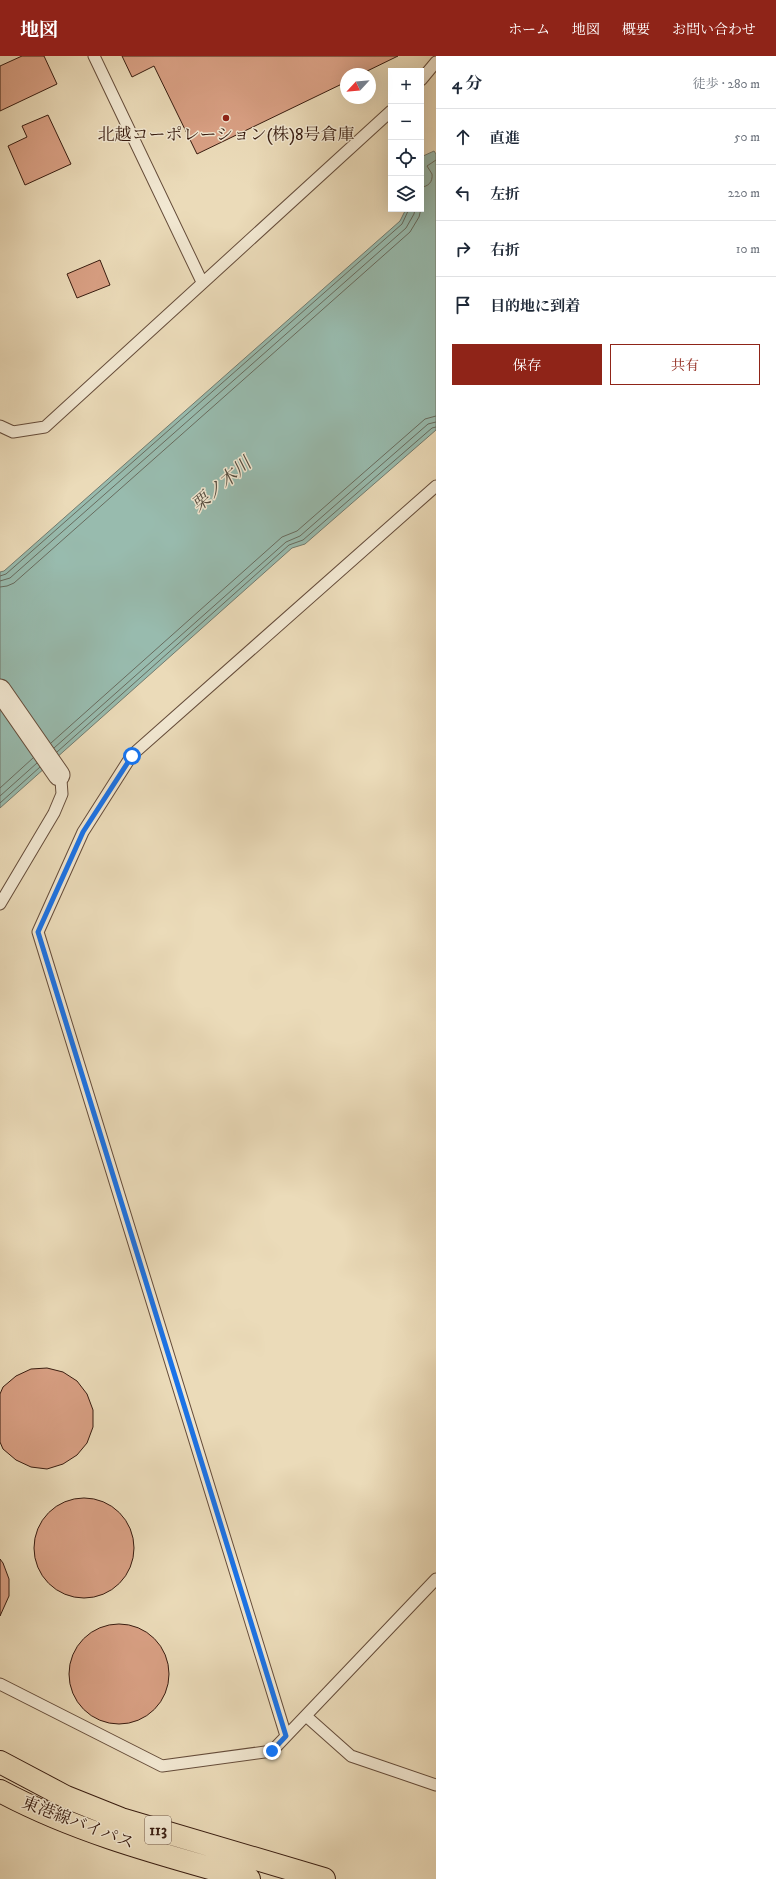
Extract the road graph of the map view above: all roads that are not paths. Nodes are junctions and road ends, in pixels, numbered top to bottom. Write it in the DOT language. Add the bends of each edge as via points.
graph roads {
  1 [pos="94,56"];
  2 [pos="436,62"];
  3 [pos="424,76"];
  4 [pos="388,114"];
  5 [pos="202,282"];
  6 [pos="0,426"];
  7 [pos="436,486"];
  8 [pos="0,690"];
  9 [pos="59,775"];
  10 [pos="0,904"];
  11 [pos="436,1580"];
  12 [pos="0,1684"];
  13 [pos="306,1716"];
  14 [pos="286,1736"];
  15 [pos="0,1762"];
  16 [pos="436,1785"];
  17 [pos="0,1791"];
  18 [pos="249,1879"];
  19 [pos="324,1879"];
  1 -- 5 [label="lane"];
  2 -- 3 [label="lane"];
  4 -- 5 [label="lane"];
  5 -- 6 [label="lane" via="45,427 13,432"];
  7 -- 14 [label="lane" via="132,756 83,832 38,932"];
  8 -- 9 [label="street"];
  9 -- 10 [label="lane" via="62,780 62,794 54,813"];
  11 -- 13 [label="lane"];
  12 -- 14 [label="lane" via="162,1766 272,1751"];
  13 -- 14 [label="lane"];
  13 -- 16 [label="lane" via="351,1756"];
  15 -- 19 [label="highway, 東港線バイパス / 113" via="66,1798 121,1819"];
  17 -- 18 [label="highway, 東港線バイパス / 113" via="63,1821 119,1842"];
}
